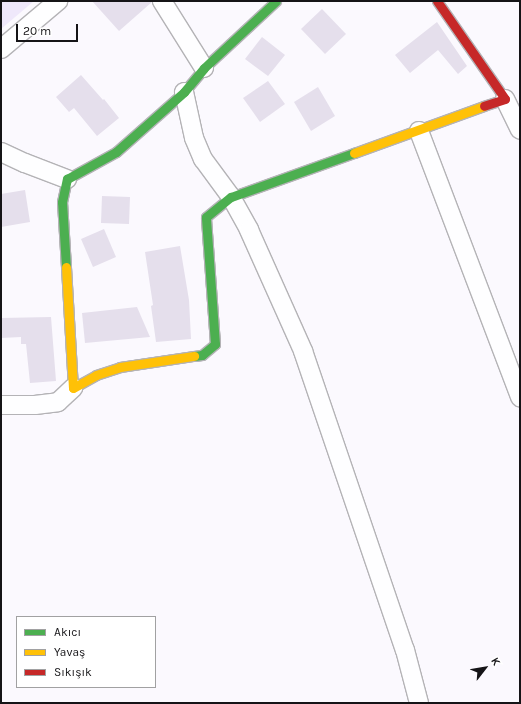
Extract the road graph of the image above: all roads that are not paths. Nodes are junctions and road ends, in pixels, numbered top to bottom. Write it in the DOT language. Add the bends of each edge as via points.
graph roads {
  1 [pos="58,1"];
  2 [pos="162,1"];
  3 [pos="276,1"];
  4 [pos="437,1"];
  5 [pos="1,48"];
  6 [pos="204,68"];
  7 [pos="184,92"];
  8 [pos="505,99"];
  9 [pos="520,130"];
  10 [pos="419,131"];
  11 [pos="1,152"];
  12 [pos="67,179"];
  13 [pos="231,197"];
  14 [pos="73,388"];
  15 [pos="520,397"];
  16 [pos="1,405"];
  17 [pos="419,703"];
  1 -- 5 [label="street"];
  2 -- 6 [label="street"];
  3 -- 6 [label="street"];
  4 -- 8 [label="street"];
  6 -- 7 [label="street"];
  7 -- 12 [label="street" via="116,152"];
  7 -- 13 [label="street" via="194,138 203,159"];
  8 -- 9 [label="street"];
  8 -- 10 [label="street"];
  10 -- 13 [label="street"];
  10 -- 15 [label="street"];
  11 -- 12 [label="street"];
  12 -- 14 [label="street" via="62,202"];
  13 -- 14 [label="street" via="206,217 215,344 202,355 120,367 96,374"];
  13 -- 17 [label="street" via="249,230 303,351 405,650"];
  14 -- 16 [label="street" via="58,402"];
}
